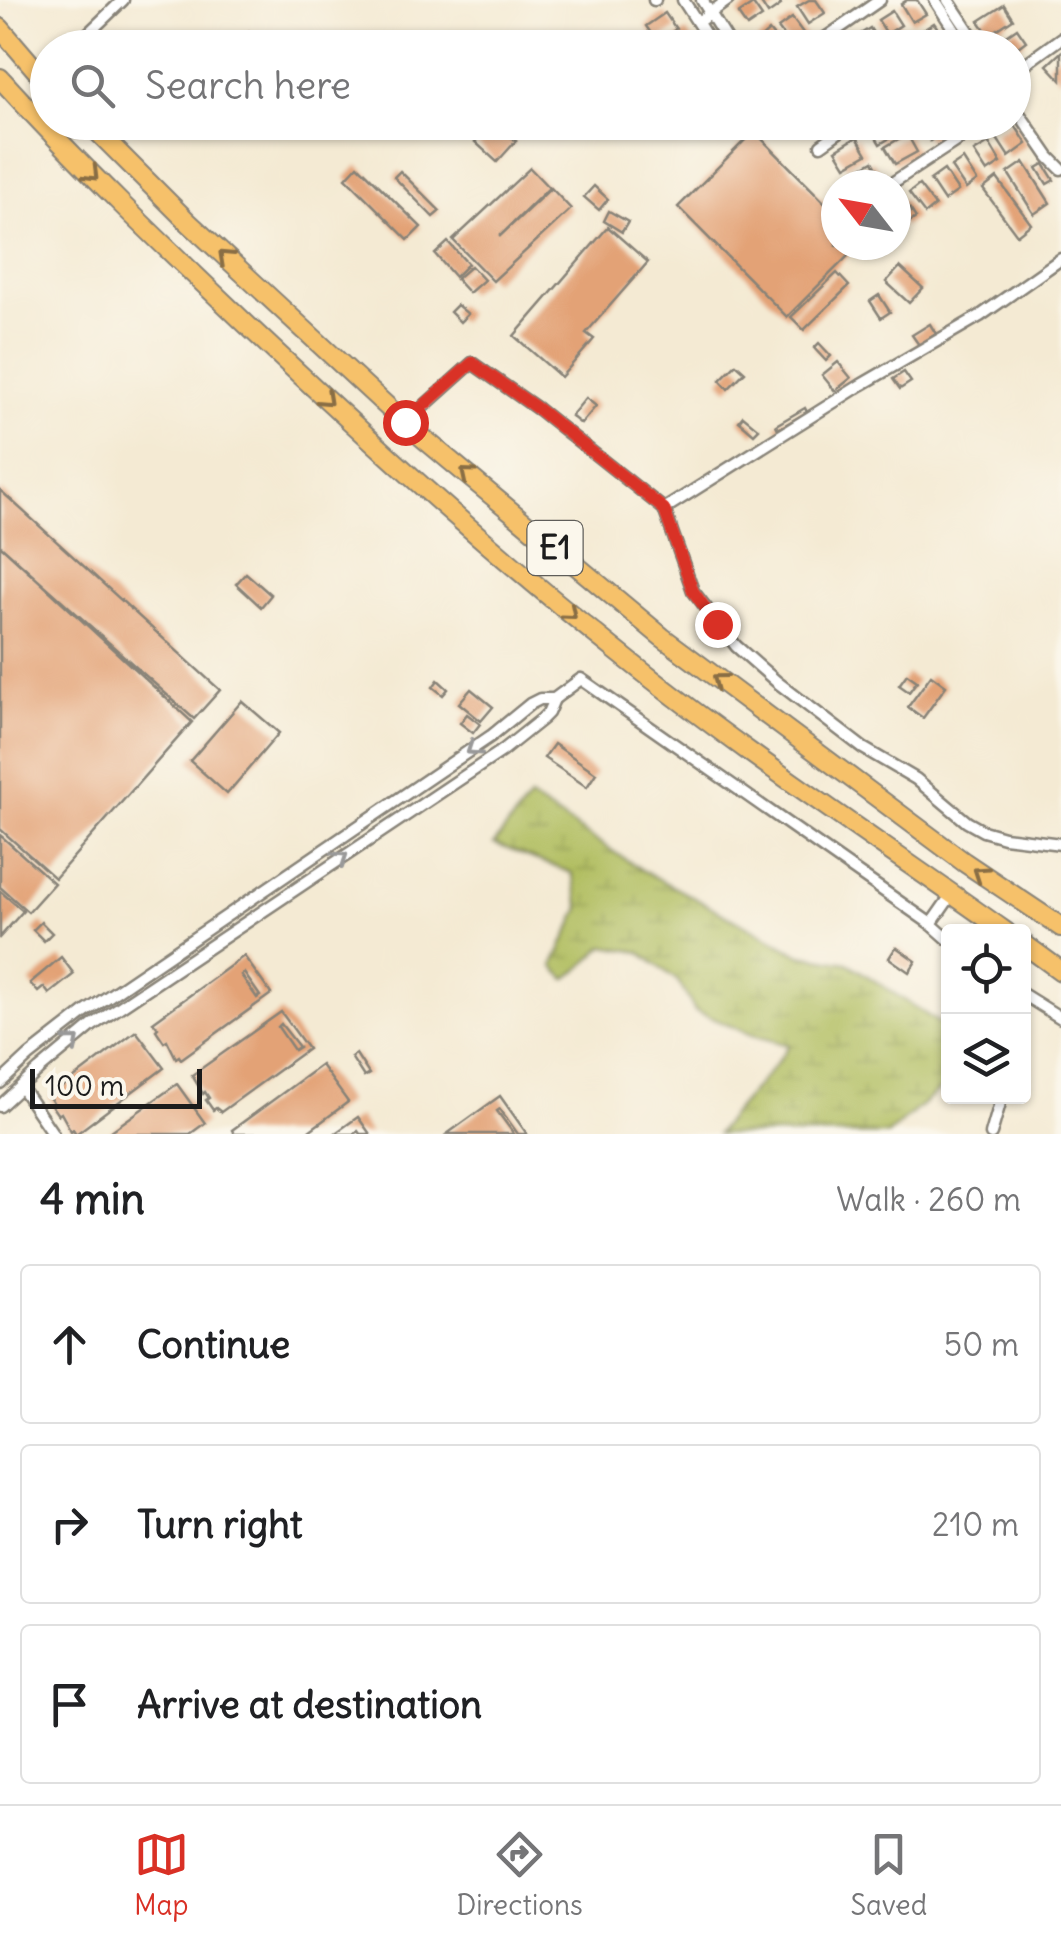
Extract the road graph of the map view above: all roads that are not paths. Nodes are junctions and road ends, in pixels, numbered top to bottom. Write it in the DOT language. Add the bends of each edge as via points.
graph roads {
  1 [pos="123,0"];
  2 [pos="683,0"];
  3 [pos="702,0"];
  4 [pos="728,0"];
  5 [pos="880,0"];
  6 [pos="935,0"];
  7 [pos="948,0"];
  8 [pos="710,12"];
  9 [pos="698,22"];
  10 [pos="0,28"];
  11 [pos="92,30"];
  12 [pos="703,30"];
  13 [pos="721,30"];
  14 [pos="836,30"];
  15 [pos="954,30"];
  16 [pos="968,30"];
  17 [pos="1061,38"];
  18 [pos="1031,60"];
  19 [pos="30,61"];
  20 [pos="0,78"];
  21 [pos="30,112"];
  22 [pos="1031,131"];
  23 [pos="57,140"];
  24 [pos="106,140"];
  25 [pos="828,140"];
  26 [pos="958,140"];
  27 [pos="821,145"];
  28 [pos="1061,169"];
  29 [pos="911,171"];
  30 [pos="1061,260"];
  31 [pos="405,422"];
  32 [pos="664,509"];
  33 [pos="554,699"];
  34 [pos="1061,847"];
  35 [pos="952,894"];
  36 [pos="931,924"];
  37 [pos="995,924"];
  38 [pos="1061,928"];
  39 [pos="941,933"];
  40 [pos="1031,949"];
  41 [pos="1061,971"];
  42 [pos="1031,999"];
  43 [pos="1061,1018"];
  44 [pos="0,1083"];
  45 [pos="20,1087"];
  46 [pos="1000,1104"];
  47 [pos="0,1106"];
  48 [pos="54,1134"];
  49 [pos="991,1134"];
  1 -- 11 [label="street"];
  2 -- 9 [label="street"];
  3 -- 8 [label="street"];
  4 -- 8 [label="street"];
  5 -- 14 [label="street"];
  6 -- 15 [label="street"];
  7 -- 16 [label="street"];
  8 -- 9 [label="street"];
  8 -- 13 [label="street"];
  9 -- 12 [label="street"];
  10 -- 19 [label="highway"];
  17 -- 18 [label="street"];
  20 -- 21 [label="highway, E1, one-way"];
  22 -- 28 [label="street"];
  23 -- 35 [label="highway, E1, one-way" via="491,548 802,791"];
  31 -- 24 [label="highway, E1, one-way"];
  25 -- 27 [label="street"];
  26 -- 29 [label="street"];
  30 -- 32 [label="street"];
  31 -- 32 [label="street" via="472,363"];
  38 -- 31 [label="highway, E1, one-way" via="662,637"];
  32 -- 34 [label="street" via="693,591 736,646 777,682 966,822"];
  33 -- 36 [label="street" via="581,679"];
  33 -- 44 [label="street, one-way" via="530,704 84,1013"];
  45 -- 33 [label="street, one-way" via="93,1025 502,750 548,714"];
  35 -- 36 [label="street"];
  35 -- 37 [label="highway, E1"];
  36 -- 39 [label="street"];
  40 -- 41 [label="highway"];
  42 -- 43 [label="street"];
  45 -- 47 [label="street"];
  45 -- 48 [label="street"];
  46 -- 49 [label="street"];
}
